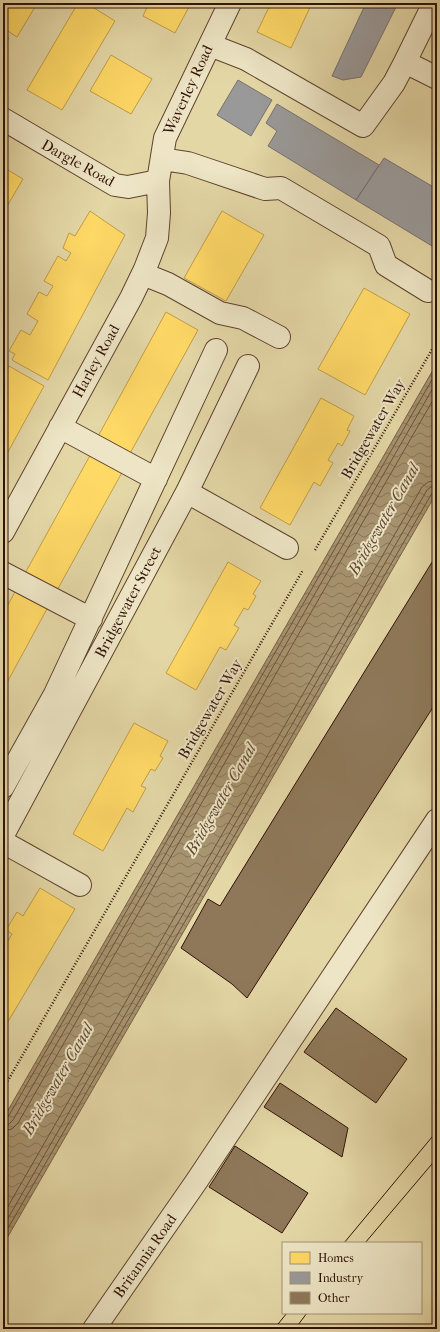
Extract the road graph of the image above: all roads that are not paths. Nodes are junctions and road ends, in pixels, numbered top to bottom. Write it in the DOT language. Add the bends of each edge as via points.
graph roads {
  1 [pos="230,3"];
  2 [pos="434,3"];
  3 [pos="210,45"];
  4 [pos="405,62"];
  5 [pos="437,78"];
  6 [pos="3,119"];
  7 [pos="162,159"];
  8 [pos="158,181"];
  9 [pos="143,274"];
  10 [pos="428,291"];
  11 [pos="279,337"];
  12 [pos="216,350"];
  13 [pos="248,366"];
  14 [pos="60,427"];
  15 [pos="156,479"];
  16 [pos="187,492"];
  17 [pos="3,532"];
  18 [pos="287,548"];
  19 [pos="3,573"];
  20 [pos="91,619"];
  21 [pos="11,756"];
  22 [pos="3,787"];
  23 [pos="437,820"];
  24 [pos="3,835"];
  25 [pos="3,842"];
  26 [pos="80,885"];
  27 [pos="94,1329"];
  1 -- 3 [label="street, Waverley Road"];
  2 -- 4 [label="street"];
  3 -- 4 [label="street" via="246,60 363,126 394,83"];
  3 -- 7 [label="street, Waverley Road" via="165,138"];
  4 -- 5 [label="street"];
  6 -- 8 [label="street, Dargle Road" via="115,186 128,188"];
  7 -- 8 [label="street, Waverley Road"];
  7 -- 10 [label="street" via="188,163 265,189 281,188 379,246 386,265"];
  8 -- 9 [label="street, Harley Road" via="159,226"];
  9 -- 11 [label="street" via="168,284 220,313 243,318"];
  9 -- 14 [label="street, Harley Road"];
  12 -- 15 [label="street"];
  13 -- 16 [label="street, Bridgewater Street"];
  14 -- 15 [label="street"];
  14 -- 17 [label="street, Harley Road"];
  15 -- 20 [label="street"];
  16 -- 18 [label="street"];
  16 -- 24 [label="street, Bridgewater Street"];
  19 -- 20 [label="street"];
  20 -- 21 [label="street" via="55,694"];
  21 -- 22 [label="street"];
  23 -- 27 [label="street, Britannia Road" via="196,1182"];
  25 -- 26 [label="street"];
}
